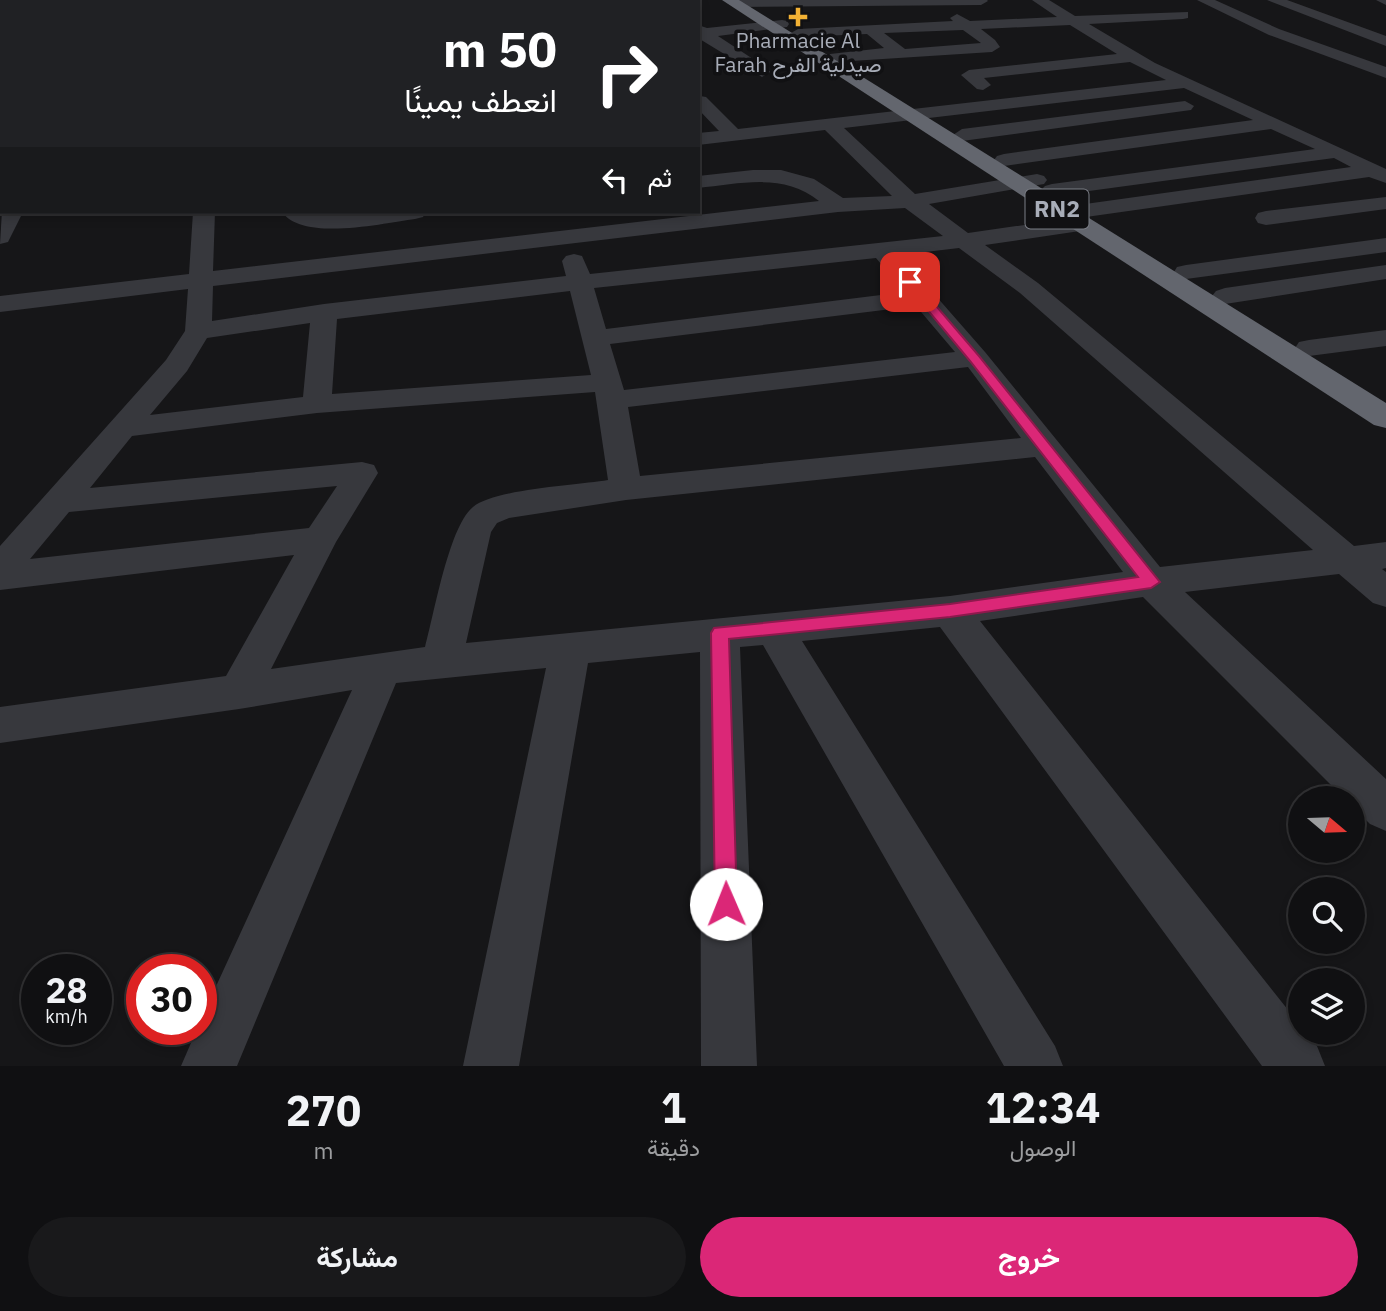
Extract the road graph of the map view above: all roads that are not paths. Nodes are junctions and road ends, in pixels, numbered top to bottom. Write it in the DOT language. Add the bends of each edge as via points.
graph roads {
  1 [pos="1027,0"];
  2 [pos="1038,0"];
  3 [pos="1154,0"];
  4 [pos="1204,0"];
  5 [pos="1274,0"];
  6 [pos="738,1"];
  7 [pos="848,1"];
  8 [pos="906,1"];
  9 [pos="935,1"];
  10 [pos="984,1"];
  11 [pos="996,1"];
  12 [pos="886,2"];
  13 [pos="1108,6"];
  14 [pos="1127,17"];
  15 [pos="1072,20"];
  16 [pos="1016,22"];
  17 [pos="966,24"];
  18 [pos="917,26"];
  19 [pos="783,27"];
  20 [pos="870,29"];
  21 [pos="700,32"];
  22 [pos="1158,33"];
  23 [pos="1033,34"];
  24 [pos="1123,36"];
  25 [pos="1099,37"];
  26 [pos="1076,38"];
  27 [pos="1382,38"];
  28 [pos="1305,44"];
  29 [pos="897,52"];
  30 [pos="836,57"];
  31 [pos="1130,57"];
  32 [pos="1149,66"];
  33 [pos="762,72"];
  34 [pos="1385,72"];
  35 [pos="1082,75"];
  36 [pos="1185,83"];
  37 [pos="984,85"];
  38 [pos="959,87"];
  39 [pos="1113,92"];
  40 [pos="1227,101"];
  41 [pos="700,102"];
  42 [pos="906,104"];
  43 [pos="719,121"];
  44 [pos="700,122"];
  45 [pos="1274,122"];
  46 [pos="829,124"];
  47 [pos="733,135"];
  48 [pos="962,135"];
  49 [pos="700,139"];
  50 [pos="1337,152"];
  51 [pos="1004,160"];
  52 [pos="1379,173"];
  53 [pos="1114,181"];
  54 [pos="700,182"];
  55 [pos="1035,185"];
  56 [pos="1227,190"];
  57 [pos="910,201"];
  58 [pos="1146,201"];
  59 [pos="1386,203"];
  60 [pos="838,205"];
  61 [pos="11,214"];
  62 [pos="204,214"];
  63 [pos="296,214"];
  64 [pos="397,214"];
  65 [pos="1083,217"];
  66 [pos="1266,218"];
  67 [pos="572,227"];
  68 [pos="0,237"];
  69 [pos="968,242"];
  70 [pos="1386,245"];
  71 [pos="883,251"];
  72 [pos="1314,254"];
  73 [pos="1186,272"];
  74 [pos="1386,272"];
  75 [pos="202,279"];
  76 [pos="581,282"];
  77 [pos="1225,296"];
  78 [pos="923,297"];
  79 [pos="0,304"];
  80 [pos="324,312"];
  81 [pos="198,331"];
  82 [pos="596,338"];
  83 [pos="1386,338"];
  84 [pos="1309,348"];
  85 [pos="975,358"];
  86 [pos="609,392"];
  87 [pos="1386,396"];
  88 [pos="317,404"];
  89 [pos="1386,418"];
  90 [pos="124,428"];
  91 [pos="1042,446"];
  92 [pos="626,489"];
  93 [pos="58,502"];
  94 [pos="320,539"];
  95 [pos="1386,555"];
  96 [pos="1346,561"];
  97 [pos="0,570"];
  98 [pos="0,576"];
  99 [pos="1151,582"];
  100 [pos="1386,593"];
  101 [pos="950,611"];
  102 [pos="775,629"];
  103 [pos="720,633"];
  104 [pos="570,650"];
  105 [pos="441,663"];
  106 [pos="383,668"];
  107 [pos="239,692"];
  108 [pos="0,725"];
  109 [pos="1386,809"];
  110 [pos="209,1066"];
  111 [pos="491,1066"];
  112 [pos="729,1066"];
  113 [pos="1035,1066"];
  114 [pos="1297,1066"];
  1 -- 2 [label="street"];
  2 -- 15 [label="street"];
  3 -- 14 [label="street" via="1187,17"];
  4 -- 28 [label="street"];
  5 -- 27 [label="street"];
  6 -- 7 [label="street"];
  6 -- 19 [label="highway, RN2"];
  7 -- 12 [label="street"];
  8 -- 9 [label="street"];
  8 -- 12 [label="street"];
  9 -- 10 [label="street"];
  9 -- 17 [label="street"];
  10 -- 11 [label="street"];
  10 -- 16 [label="street"];
  12 -- 18 [label="street"];
  13 -- 14 [label="street"];
  14 -- 15 [label="street"];
  14 -- 22 [label="street"];
  15 -- 16 [label="street"];
  15 -- 25 [label="street"];
  16 -- 17 [label="street"];
  16 -- 23 [label="street"];
  17 -- 18 [label="street"];
  17 -- 29 [label="street" via="997,42 989,48"];
  18 -- 20 [label="street"];
  19 -- 20 [label="street"];
  19 -- 21 [label="street"];
  19 -- 30 [label="highway, RN2"];
  19 -- 42 [label="highway, RN2"];
  20 -- 29 [label="street"];
  21 -- 33 [label="street"];
  24 -- 25 [label="street"];
  25 -- 26 [label="street"];
  25 -- 31 [label="street"];
  27 -- 28 [label="street"];
  28 -- 34 [label="street"];
  29 -- 30 [label="street"];
  30 -- 42 [label="highway, RN2"];
  31 -- 32 [label="street"];
  31 -- 37 [label="street" via="969,75"];
  32 -- 35 [label="street"];
  32 -- 36 [label="street"];
  35 -- 37 [label="street"];
  35 -- 39 [label="street"];
  36 -- 39 [label="street"];
  36 -- 40 [label="street"];
  37 -- 38 [label="street"];
  39 -- 42 [label="street"];
  40 -- 45 [label="street"];
  40 -- 48 [label="street"];
  41 -- 43 [label="street"];
  42 -- 43 [label="street"];
  42 -- 46 [label="street"];
  42 -- 48 [label="highway, RN2"];
  42 -- 55 [label="highway, RN2"];
  43 -- 44 [label="street"];
  43 -- 47 [label="street"];
  45 -- 50 [label="street"];
  45 -- 51 [label="street"];
  46 -- 47 [label="street"];
  46 -- 57 [label="street"];
  47 -- 49 [label="street"];
  48 -- 51 [label="highway, RN2"];
  50 -- 52 [label="street"];
  50 -- 53 [label="street"];
  51 -- 55 [label="highway, RN2"];
  52 -- 56 [label="street"];
  53 -- 55 [label="street"];
  53 -- 58 [label="street"];
  54 -- 60 [label="street" via="794,179"];
  55 -- 57 [label="street"];
  55 -- 65 [label="highway, RN2"];
  55 -- 65 [label="highway, RN2"];
  56 -- 58 [label="street"];
  56 -- 66 [label="street"];
  57 -- 60 [label="street"];
  57 -- 69 [label="street"];
  58 -- 65 [label="street"];
  59 -- 66 [label="street"];
  60 -- 67 [label="street"];
  61 -- 68 [label="street"];
  62 -- 75 [label="street"];
  63 -- 64 [label="street" via="323,222"];
  65 -- 69 [label="street"];
  65 -- 73 [label="highway, RN2"];
  65 -- 89 [label="highway, RN2"];
  66 -- 72 [label="street"];
  67 -- 75 [label="street"];
  67 -- 76 [label="street"];
  69 -- 71 [label="street"];
  69 -- 96 [label="street" via="1116,361"];
  70 -- 72 [label="street"];
  71 -- 76 [label="street"];
  71 -- 78 [label="street"];
  72 -- 73 [label="street"];
  73 -- 77 [label="highway, RN2"];
  74 -- 77 [label="street"];
  75 -- 79 [label="street"];
  75 -- 81 [label="street"];
  76 -- 80 [label="street"];
  76 -- 82 [label="street"];
  77 -- 84 [label="highway, RN2"];
  78 -- 82 [label="street"];
  78 -- 85 [label="street"];
  80 -- 81 [label="street"];
  80 -- 88 [label="street"];
  81 -- 90 [label="street" via="177,365"];
  82 -- 86 [label="street"];
  83 -- 84 [label="street"];
  84 -- 87 [label="highway, RN2"];
  85 -- 86 [label="street"];
  85 -- 91 [label="street"];
  86 -- 88 [label="street"];
  86 -- 92 [label="street"];
  88 -- 90 [label="street"];
  90 -- 93 [label="street"];
  91 -- 92 [label="street"];
  91 -- 99 [label="street"];
  92 -- 105 [label="street" via="520,503 485,515 474,529"];
  93 -- 94 [label="street" via="362,473"];
  93 -- 97 [label="street"];
  94 -- 98 [label="street"];
  94 -- 107 [label="street"];
  95 -- 96 [label="street"];
  96 -- 99 [label="street"];
  96 -- 100 [label="street"];
  99 -- 101 [label="street"];
  99 -- 109 [label="street"];
  101 -- 102 [label="street"];
  101 -- 114 [label="street"];
  102 -- 103 [label="street"];
  102 -- 113 [label="street"];
  103 -- 104 [label="street"];
  103 -- 112 [label="street"];
  104 -- 105 [label="street"];
  104 -- 111 [label="street"];
  105 -- 106 [label="street"];
  106 -- 107 [label="street"];
  106 -- 110 [label="street"];
  107 -- 108 [label="street"];
}
